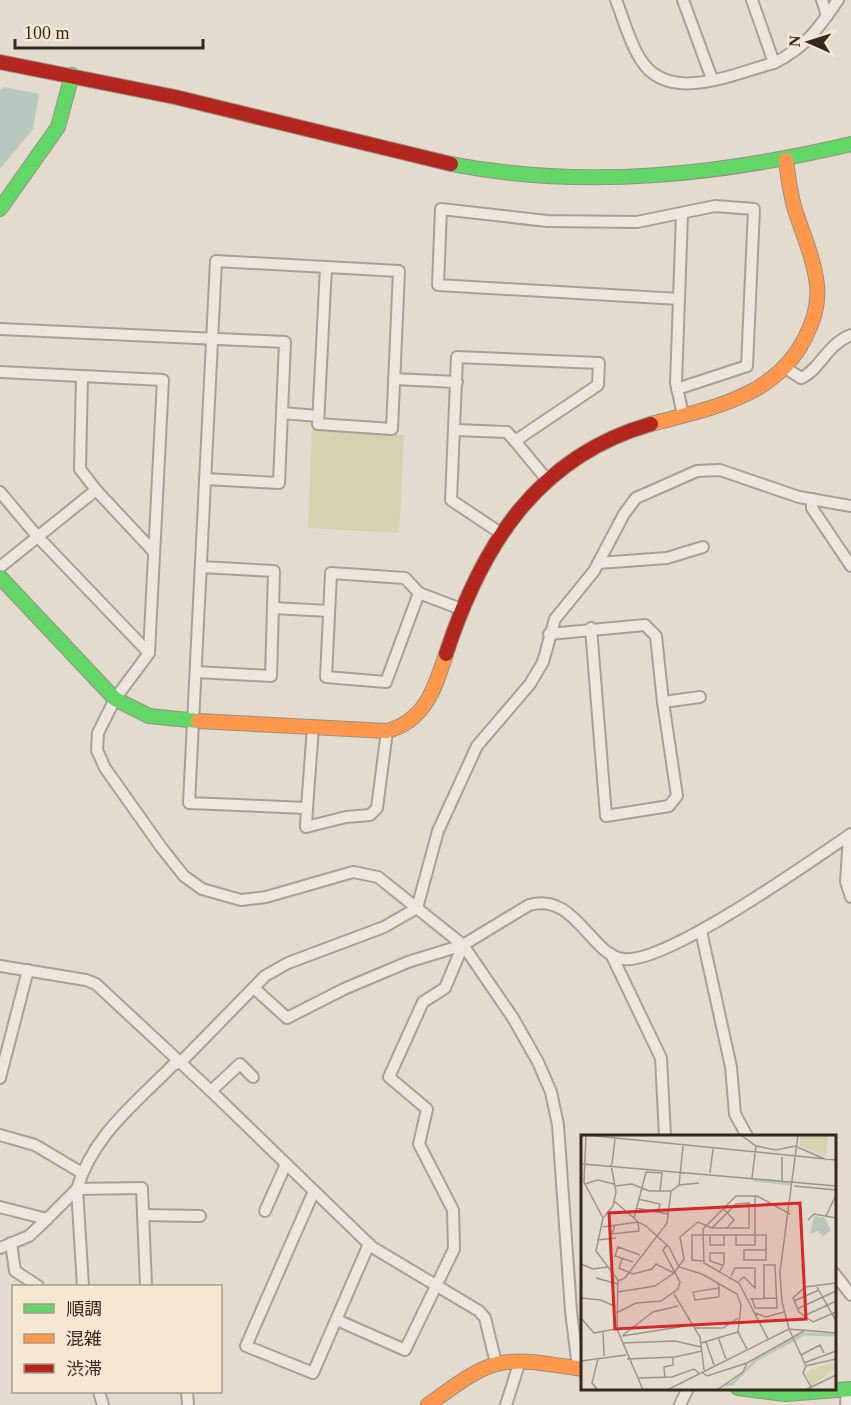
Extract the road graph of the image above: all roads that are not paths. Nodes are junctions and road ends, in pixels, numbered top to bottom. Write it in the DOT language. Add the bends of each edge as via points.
graph roads {
  1 [pos="616,0"];
  2 [pos="683,0"];
  3 [pos="752,0"];
  4 [pos="822,0"];
  5 [pos="838,0"];
  6 [pos="827,16"];
  7 [pos="0,62"];
  8 [pos="774,63"];
  9 [pos="72,75"];
  10 [pos="711,79"];
  11 [pos="851,144"];
  12 [pos="786,160"];
  13 [pos="0,210"];
  14 [pos="682,214"];
  15 [pos="326,267"];
  16 [pos="679,299"];
  17 [pos="0,329"];
  18 [pos="851,335"];
  19 [pos="212,339"];
  20 [pos="787,369"];
  21 [pos="0,372"];
  22 [pos="82,376"];
  23 [pos="394,379"];
  24 [pos="457,382"];
  25 [pos="677,389"];
  26 [pos="282,413"];
  27 [pos="683,415"];
  28 [pos="318,416"];
  29 [pos="454,430"];
  30 [pos="515,441"];
  31 [pos="205,479"];
  32 [pos="548,481"];
  33 [pos="96,490"];
  34 [pos="0,492"];
  35 [pos="812,499"];
  36 [pos="851,506"];
  37 [pos="501,534"];
  38 [pos="37,536"];
  39 [pos="703,547"];
  40 [pos="154,552"];
  41 [pos="598,563"];
  42 [pos="851,566"];
  43 [pos="0,567"];
  44 [pos="201,567"];
  45 [pos="0,577"];
  46 [pos="419,593"];
  47 [pos="273,608"];
  48 [pos="461,609"];
  49 [pos="329,611"];
  50 [pos="591,628"];
  51 [pos="549,633"];
  52 [pos="149,653"];
  53 [pos="196,672"];
  54 [pos="700,697"];
  55 [pos="115,699"];
  56 [pos="663,702"];
  57 [pos="193,721"];
  58 [pos="313,727"];
  59 [pos="387,730"];
  60 [pos="307,808"];
  61 [pos="850,835"];
  62 [pos="851,897"];
  63 [pos="417,908"];
  64 [pos="701,931"];
  65 [pos="463,945"];
  66 [pos="611,954"];
  67 [pos="0,966"];
  68 [pos="28,970"];
  69 [pos="254,988"];
  70 [pos="5,1039"];
  71 [pos="181,1062"];
  72 [pos="253,1077"];
  73 [pos="0,1078"];
  74 [pos="211,1091"];
  75 [pos="665,1135"];
  76 [pos="746,1135"];
  77 [pos="0,1136"];
  78 [pos="286,1164"];
  79 [pos="82,1173"];
  80 [pos="77,1189"];
  81 [pos="314,1191"];
  82 [pos="0,1207"];
  83 [pos="265,1211"];
  84 [pos="143,1215"];
  85 [pos="200,1216"];
  86 [pos="47,1219"];
  87 [pos="11,1243"];
  88 [pos="369,1244"];
  89 [pos="0,1248"];
  90 [pos="836,1276"];
  91 [pos="435,1284"];
  92 [pos="35,1285"];
  93 [pos="82,1285"];
  94 [pos="146,1285"];
  95 [pos="851,1295"];
  96 [pos="337,1320"];
  97 [pos="520,1361"];
  98 [pos="496,1363"];
  99 [pos="580,1369"];
  100 [pos="849,1389"];
  101 [pos="688,1390"];
  102 [pos="747,1390"];
  103 [pos="428,1405"];
  104 [pos="506,1405"];
  105 [pos="680,1405"];
  106 [pos="846,1405"];
  1 -- 10 [label="street" via="633,47 642,63 657,76 687,85"];
  2 -- 10 [label="street"];
  3 -- 8 [label="street"];
  4 -- 6 [label="street"];
  5 -- 6 [label="street"];
  6 -- 8 [label="street" via="808,42"];
  7 -- 9 [label="street"];
  8 -- 10 [label="street"];
  9 -- 12 [label="street" via="496,172 642,177"];
  9 -- 13 [label="street" via="58,126"];
  11 -- 12 [label="street"];
  12 -- 20 [label="street" via="790,195 812,260 818,296 808,332"];
  14 -- 16 [label="street"];
  14 -- 16 [label="street" via="637,222 547,221 441,208 438,285"];
  14 -- 25 [label="street" via="715,206 754,209 747,366"];
  15 -- 19 [label="street" via="216,261"];
  15 -- 23 [label="street" via="399,272"];
  15 -- 28 [label="street"];
  16 -- 25 [label="street"];
  17 -- 19 [label="street"];
  18 -- 20 [label="street" via="826,351 807,376 801,378"];
  19 -- 26 [label="street" via="285,342"];
  19 -- 31 [label="street"];
  20 -- 27 [label="street" via="752,395"];
  21 -- 22 [label="street"];
  22 -- 33 [label="street" via="80,469"];
  22 -- 40 [label="street" via="164,380"];
  23 -- 24 [label="street"];
  23 -- 28 [label="street" via="392,429 318,424"];
  24 -- 29 [label="street"];
  24 -- 30 [label="street" via="457,357 599,363 598,385"];
  25 -- 27 [label="street"];
  26 -- 28 [label="street"];
  26 -- 31 [label="street" via="279,483"];
  27 -- 32 [label="street" via="620,435"];
  29 -- 30 [label="street" via="507,432"];
  29 -- 37 [label="street" via="452,500"];
  30 -- 32 [label="street"];
  31 -- 44 [label="street"];
  32 -- 37 [label="street"];
  33 -- 38 [label="street"];
  33 -- 40 [label="street"];
  34 -- 38 [label="street"];
  35 -- 36 [label="street"];
  35 -- 41 [label="street" via="720,470 697,471 636,498"];
  35 -- 42 [label="street" via="812,508"];
  37 -- 48 [label="street" via="476,573"];
  38 -- 43 [label="street"];
  38 -- 52 [label="street"];
  39 -- 41 [label="street" via="667,558"];
  40 -- 52 [label="street"];
  41 -- 51 [label="street" via="564,605"];
  44 -- 47 [label="street" via="274,571"];
  44 -- 53 [label="street"];
  45 -- 55 [label="street"];
  46 -- 48 [label="street"];
  46 -- 49 [label="street" via="405,578 331,573"];
  46 -- 49 [label="street" via="386,682 326,677"];
  47 -- 49 [label="street"];
  47 -- 53 [label="street" via="271,676"];
  48 -- 59 [label="street" via="422,709 414,721"];
  50 -- 51 [label="street"];
  50 -- 56 [label="street" via="645,625 656,636"];
  50 -- 56 [label="street" via="606,816 669,806 677,796"];
  51 -- 63 [label="street" via="543,662 530,684 477,746 465,768 438,831"];
  52 -- 55 [label="street"];
  53 -- 57 [label="street"];
  54 -- 56 [label="street"];
  55 -- 57 [label="street" via="149,716"];
  55 -- 63 [label="street" via="98,733 97,750 105,768 184,876 216,894 241,900 359,872 378,877"];
  57 -- 58 [label="street"];
  57 -- 60 [label="street" via="189,803"];
  58 -- 59 [label="street"];
  58 -- 60 [label="street"];
  59 -- 60 [label="street" via="377,808 370,815 306,827"];
  61 -- 62 [label="street" via="846,882"];
  61 -- 64 [label="street"];
  63 -- 65 [label="street"];
  63 -- 69 [label="street" via="384,927 288,963"];
  64 -- 66 [label="street" via="637,958 623,959"];
  64 -- 76 [label="street" via="731,1067 735,1114"];
  65 -- 66 [label="street" via="529,905 541,902 555,905"];
  65 -- 69 [label="street" via="344,989 287,1018"];
  65 -- 91 [label="street" via="445,988 423,1002 389,1077 427,1109 419,1144 453,1210 454,1249"];
  65 -- 99 [label="street" via="513,1018 551,1092 558,1125 571,1311"];
  66 -- 75 [label="street" via="661,1058"];
  67 -- 68 [label="street"];
  68 -- 70 [label="street"];
  68 -- 71 [label="street" via="96,984"];
  69 -- 71 [label="street"];
  70 -- 73 [label="street"];
  71 -- 74 [label="street"];
  71 -- 79 [label="street" via="173,1065 120,1116"];
  72 -- 74 [label="street" via="240,1064"];
  74 -- 78 [label="street"];
  77 -- 79 [label="street" via="35,1146"];
  78 -- 81 [label="street"];
  78 -- 83 [label="street"];
  79 -- 80 [label="street"];
  80 -- 84 [label="street" via="142,1188"];
  80 -- 86 [label="street"];
  80 -- 93 [label="street"];
  81 -- 88 [label="street"];
  81 -- 96 [label="street" via="246,1346 313,1373"];
  82 -- 86 [label="street"];
  84 -- 85 [label="street"];
  84 -- 94 [label="street"];
  86 -- 87 [label="street" via="29,1236"];
  87 -- 89 [label="street"];
  87 -- 92 [label="street" via="15,1271"];
  88 -- 91 [label="street"];
  88 -- 96 [label="street"];
  90 -- 95 [label="street"];
  91 -- 96 [label="street" via="405,1350"];
  91 -- 98 [label="street" via="485,1318"];
  97 -- 98 [label="street"];
  97 -- 99 [label="street"];
  97 -- 104 [label="street"];
  98 -- 103 [label="street" via="467,1377"];
  100 -- 102 [label="street" via="785,1394"];
  100 -- 106 [label="street"];
  101 -- 105 [label="street"];
}
